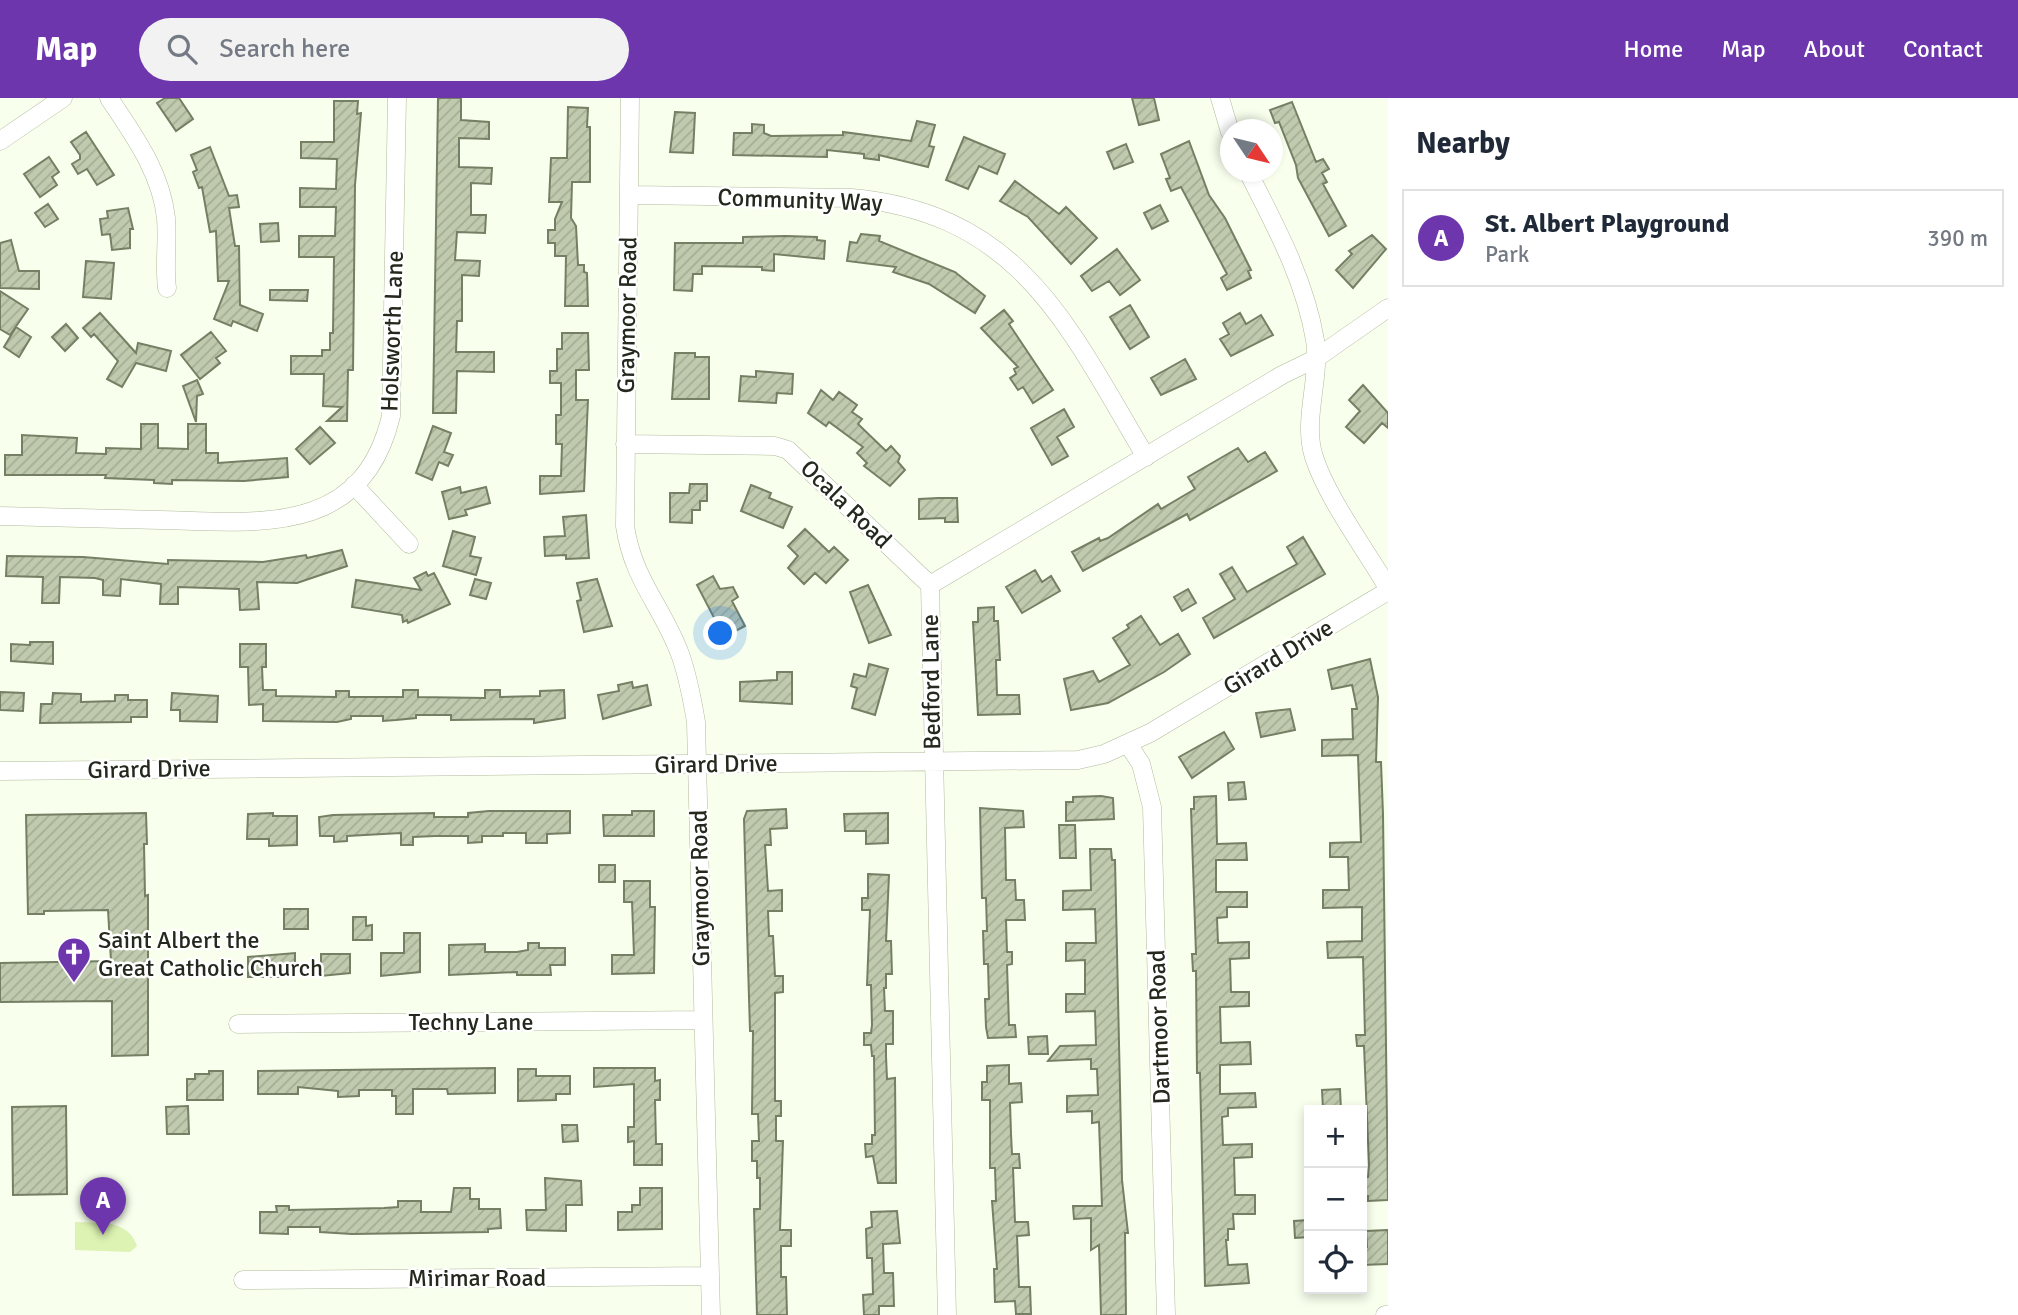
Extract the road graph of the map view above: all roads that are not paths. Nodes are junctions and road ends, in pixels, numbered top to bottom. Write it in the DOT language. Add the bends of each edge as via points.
graph roads {
  1 [pos="63,98"];
  2 [pos="109,98"];
  3 [pos="397,98"];
  4 [pos="630,98"];
  5 [pos="1220,98"];
  6 [pos="1226,119"];
  7 [pos="0,141"];
  8 [pos="1253,182"];
  9 [pos="629,195"];
  10 [pos="167,288"];
  11 [pos="1388,308"];
  12 [pos="1315,359"];
  13 [pos="625,444"];
  14 [pos="1146,457"];
  15 [pos="354,485"];
  16 [pos="0,516"];
  17 [pos="409,544"];
  18 [pos="930,585"];
  19 [pos="1388,590"];
  20 [pos="1128,744"];
  21 [pos="933,762"];
  22 [pos="696,764"];
  23 [pos="0,771"];
  24 [pos="703,1020"];
  25 [pos="238,1024"];
  26 [pos="710,1276"];
  27 [pos="243,1280"];
  28 [pos="711,1315"];
  29 [pos="947,1315"];
  30 [pos="1166,1315"];
  1 -- 7 [label="street"];
  2 -- 10 [label="street" via="147,157 160,190 166,218"];
  3 -- 15 [label="street, Holsworth Lane" via="392,405 385,435"];
  4 -- 9 [label="street, Graymoor Road"];
  5 -- 6 [label="street"];
  8 -- 12 [label="street" via="1297,277 1315,341"];
  9 -- 13 [label="street, Graymoor Road"];
  9 -- 14 [label="street, Community Way" via="852,198 907,207 949,221 1018,267 1049,301"];
  11 -- 12 [label="street, Bedford Lane"];
  12 -- 14 [label="street, Bedford Lane" via="1282,374"];
  12 -- 19 [label="street" via="1310,428 1313,456"];
  13 -- 18 [label="street, Ocala Road" via="775,446 788,450"];
  13 -- 22 [label="street, Graymoor Road" via="627,541 640,580 675,644 690,686"];
  14 -- 18 [label="street, Bedford Lane"];
  15 -- 16 [label="street, Holsworth Lane" via="329,504 281,521"];
  15 -- 17 [label="street"];
  18 -- 21 [label="street, Bedford Lane"];
  19 -- 20 [label="street, Girard Drive"];
  20 -- 21 [label="street, Girard Drive" via="1078,760"];
  20 -- 30 [label="street, Dartmoor Road" via="1141,764 1152,807"];
  21 -- 22 [label="street, Girard Drive"];
  21 -- 29 [label="street, Bedford Lane"];
  22 -- 23 [label="street, Girard Drive"];
  22 -- 24 [label="street, Graymoor Road"];
  24 -- 25 [label="street, Techny Lane"];
  24 -- 26 [label="street, Graymoor Road"];
  26 -- 27 [label="street, Mirimar Road"];
  26 -- 28 [label="street, Graymoor Road"];
}
